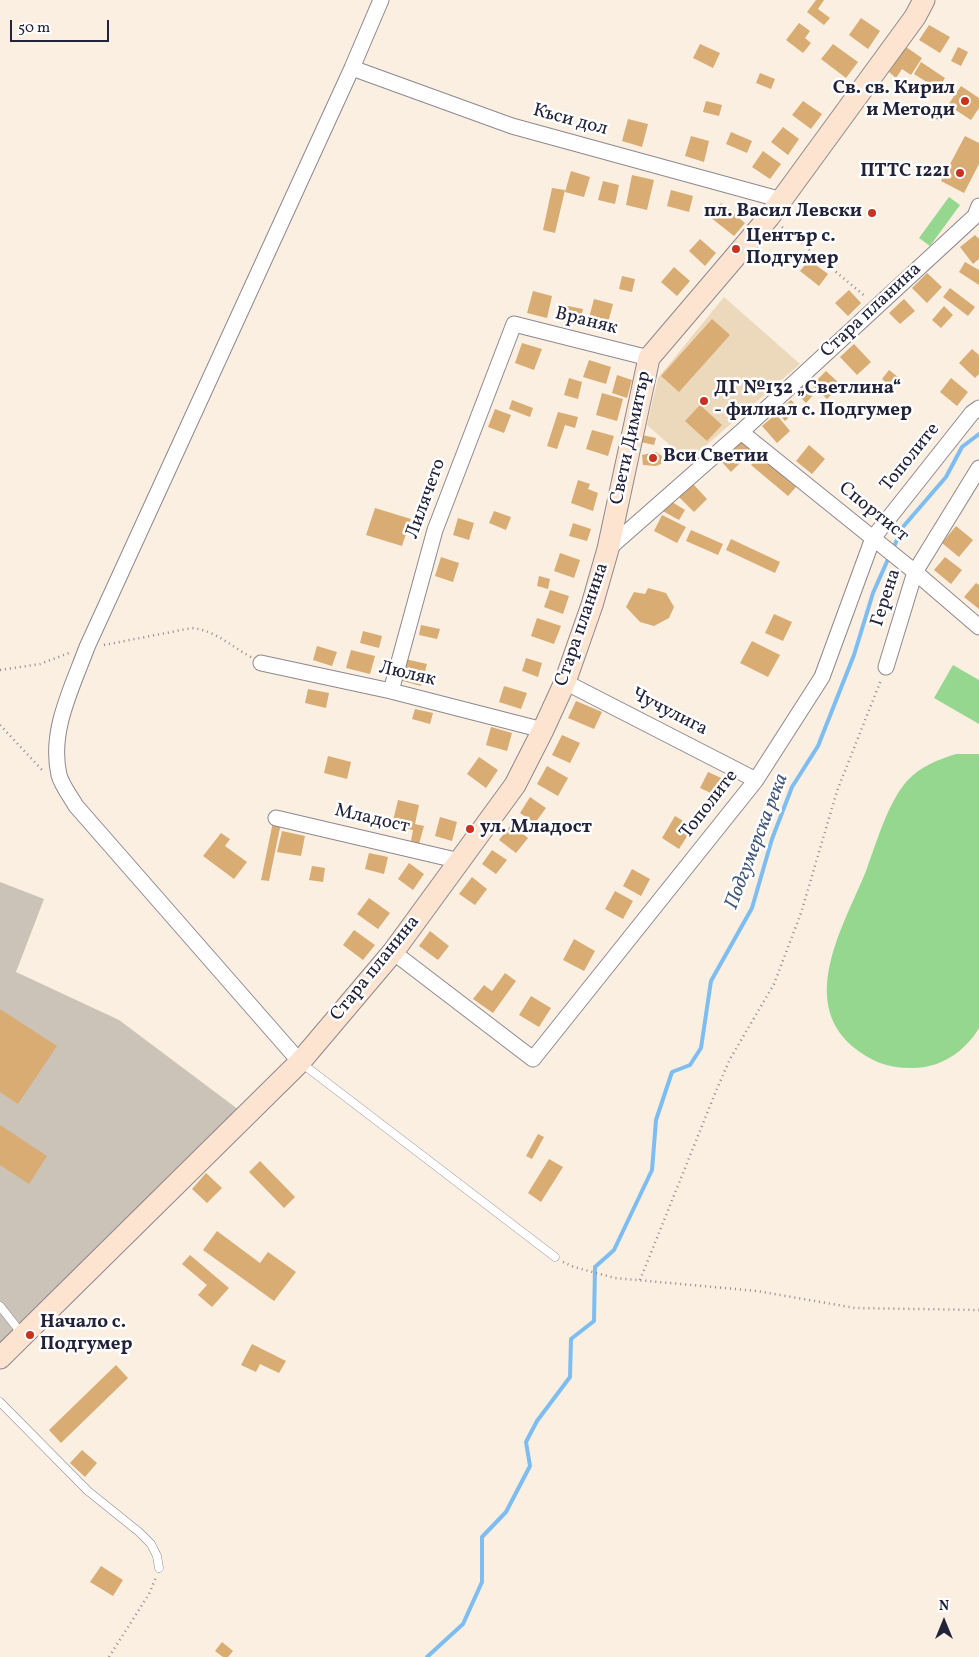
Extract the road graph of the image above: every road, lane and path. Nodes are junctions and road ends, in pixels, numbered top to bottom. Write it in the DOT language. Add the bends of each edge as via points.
graph roads {
  1 [pos="381,0"];
  2 [pos="924,0"];
  3 [pos="352,68"];
  4 [pos="775,208"];
  5 [pos="978,213"];
  6 [pos="876,306"];
  7 [pos="514,324"];
  8 [pos="649,358"];
  9 [pos="979,408"];
  10 [pos="741,432"];
  11 [pos="978,469"];
  12 [pos="873,538"];
  13 [pos="608,549"];
  14 [pos="915,572"];
  15 [pos="979,627"];
  16 [pos="87,647"];
  17 [pos="261,663"];
  18 [pos="886,667"];
  19 [pos="0,670"];
  20 [pos="565,682"];
  21 [pos="391,691"];
  22 [pos="0,725"];
  23 [pos="544,730"];
  24 [pos="44,773"];
  25 [pos="756,780"];
  26 [pos="276,818"];
  27 [pos="460,861"];
  28 [pos="393,952"];
  29 [pos="300,1062"];
  30 [pos="555,1257"];
  31 [pos="640,1280"];
  32 [pos="0,1306"];
  33 [pos="979,1310"];
  34 [pos="23,1336"];
  35 [pos="0,1358"];
  36 [pos="0,1402"];
  37 [pos="159,1568"];
  38 [pos="108,1657"];
  1 -- 3 [label="street"];
  2 -- 4 [label="street, Свети Димитър" via="915,17"];
  3 -- 4 [label="street, Къси дол" via="512,126"];
  3 -- 16 [label="street"];
  4 -- 6 [label="path"];
  4 -- 8 [label="street, Свети Димитър"];
  5 -- 6 [label="street, Стара планина"];
  6 -- 10 [label="street, Стара планина"];
  7 -- 8 [label="street, Враняк"];
  7 -- 21 [label="street, Лилячето" via="435,530"];
  8 -- 13 [label="street, Свети Димитър"];
  9 -- 12 [label="street, Тополите"];
  10 -- 12 [label="street, Спортист"];
  10 -- 13 [label="street, Стара планина"];
  11 -- 14 [label="street, Герена"];
  12 -- 14 [label="street, Спортист"];
  12 -- 25 [label="street, Тополите" via="822,677"];
  13 -- 20 [label="street, Стара планина"];
  14 -- 15 [label="street, Спортист"];
  14 -- 18 [label="street, Герена"];
  16 -- 17 [label="path" via="192,628 220,636"];
  16 -- 19 [label="path" via="40,664"];
  16 -- 29 [label="street" via="64,707 56,744 60,777 76,806"];
  17 -- 21 [label="street, Люляк"];
  18 -- 31 [label="path" via="837,791 801,913 774,984 730,1059"];
  20 -- 23 [label="street, Стара планина"];
  20 -- 25 [label="street, Чучулига"];
  21 -- 23 [label="street, Люляк"];
  22 -- 24 [label="path"];
  23 -- 27 [label="street, Стара планина" via="515,785"];
  25 -- 28 [label="street, Тополите" via="533,1059"];
  26 -- 27 [label="street, Младост"];
  27 -- 28 [label="street, Стара планина"];
  28 -- 29 [label="street, Стара планина"];
  29 -- 30 [label="lane"];
  29 -- 34 [label="street, Стара планина"];
  30 -- 31 [label="path" via="574,1268 615,1278"];
  31 -- 33 [label="path" via="758,1291 855,1308"];
  32 -- 34 [label="lane"];
  34 -- 35 [label="street, Стара планина"];
  36 -- 37 [label="lane" via="88,1491 151,1544 158,1556"];
  37 -- 38 [label="path" via="149,1594"];
}
